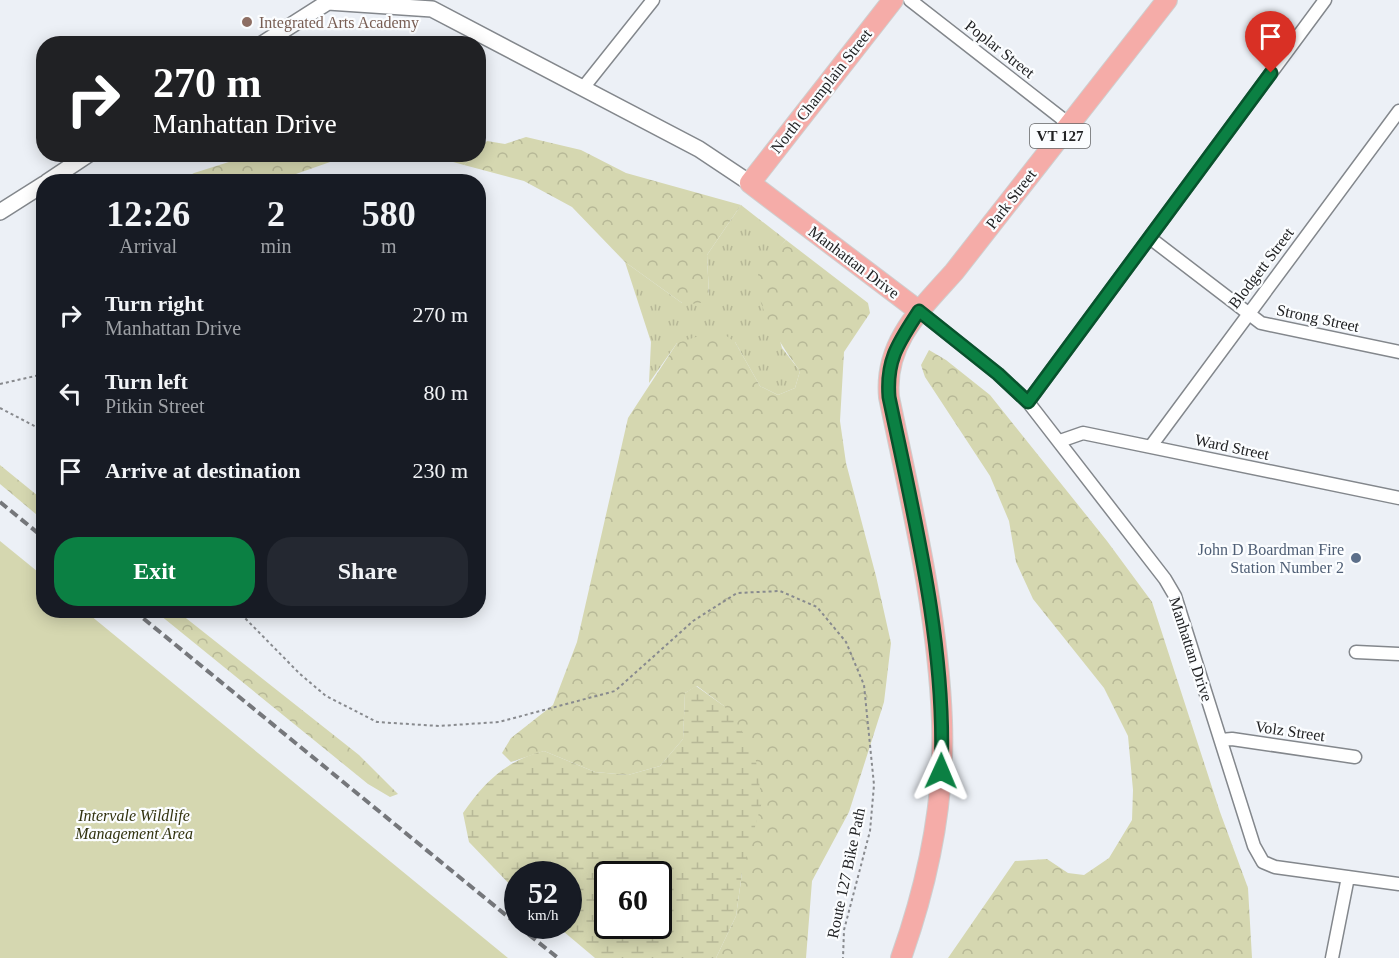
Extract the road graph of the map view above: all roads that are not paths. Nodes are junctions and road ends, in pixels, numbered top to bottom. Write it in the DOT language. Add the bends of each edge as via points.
graph roads {
  1 [pos="653,0"];
  2 [pos="892,0"];
  3 [pos="910,0"];
  4 [pos="1167,0"];
  5 [pos="1324,0"];
  6 [pos="328,1"];
  7 [pos="436,5"];
  8 [pos="274,36"];
  9 [pos="583,88"];
  10 [pos="1399,111"];
  11 [pos="1069,124"];
  12 [pos="77,162"];
  13 [pos="59,174"];
  14 [pos="750,183"];
  15 [pos="36,189"];
  16 [pos="0,212"];
  17 [pos="1150,238"];
  18 [pos="919,311"];
  19 [pos="1248,314"];
  20 [pos="1399,352"];
  21 [pos="1028,402"];
  22 [pos="1060,441"];
  23 [pos="1151,446"];
  24 [pos="1399,498"];
  25 [pos="1356,652"];
  26 [pos="1399,654"];
  27 [pos="1221,740"];
  28 [pos="1355,757"];
  29 [pos="1348,877"];
  30 [pos="1399,884"];
  31 [pos="901,958"];
  32 [pos="1332,958"];
  1 -- 9 [label="street"];
  2 -- 14 [label="main road, North Champlain Street"];
  3 -- 11 [label="street, Poplar Street"];
  4 -- 11 [label="main road, Park Street / VT 127"];
  5 -- 17 [label="street"];
  6 -- 7 [label="street, Manhattan Drive"];
  6 -- 8 [label="street, Manhattan Drive"];
  7 -- 9 [label="street, Manhattan Drive"];
  9 -- 14 [label="street, Manhattan Drive" via="699,149"];
  10 -- 19 [label="street, Blodgett Street"];
  11 -- 18 [label="main road, Park Street / VT 127"];
  12 -- 13 [label="street"];
  14 -- 18 [label="main road, Manhattan Drive"];
  15 -- 16 [label="street"];
  17 -- 19 [label="street, Strong Street"];
  17 -- 21 [label="street"];
  18 -- 21 [label="street, Manhattan Drive"];
  18 -- 31 [label="main road, VT 127" via="896,346 888,382 933,629 942,759 929,862"];
  19 -- 20 [label="street, Strong Street" via="1261,323"];
  19 -- 23 [label="street, Blodgett Street"];
  21 -- 22 [label="street, Manhattan Drive"];
  22 -- 23 [label="street, Ward Street" via="1083,433"];
  22 -- 27 [label="street, Manhattan Drive" via="1166,579 1175,596"];
  23 -- 24 [label="street, Ward Street"];
  25 -- 26 [label="street"];
  27 -- 28 [label="street, Volz Street"];
  27 -- 29 [label="street, Manhattan Drive" via="1254,846 1263,862"];
  29 -- 30 [label="street"];
  29 -- 32 [label="street"];
}
